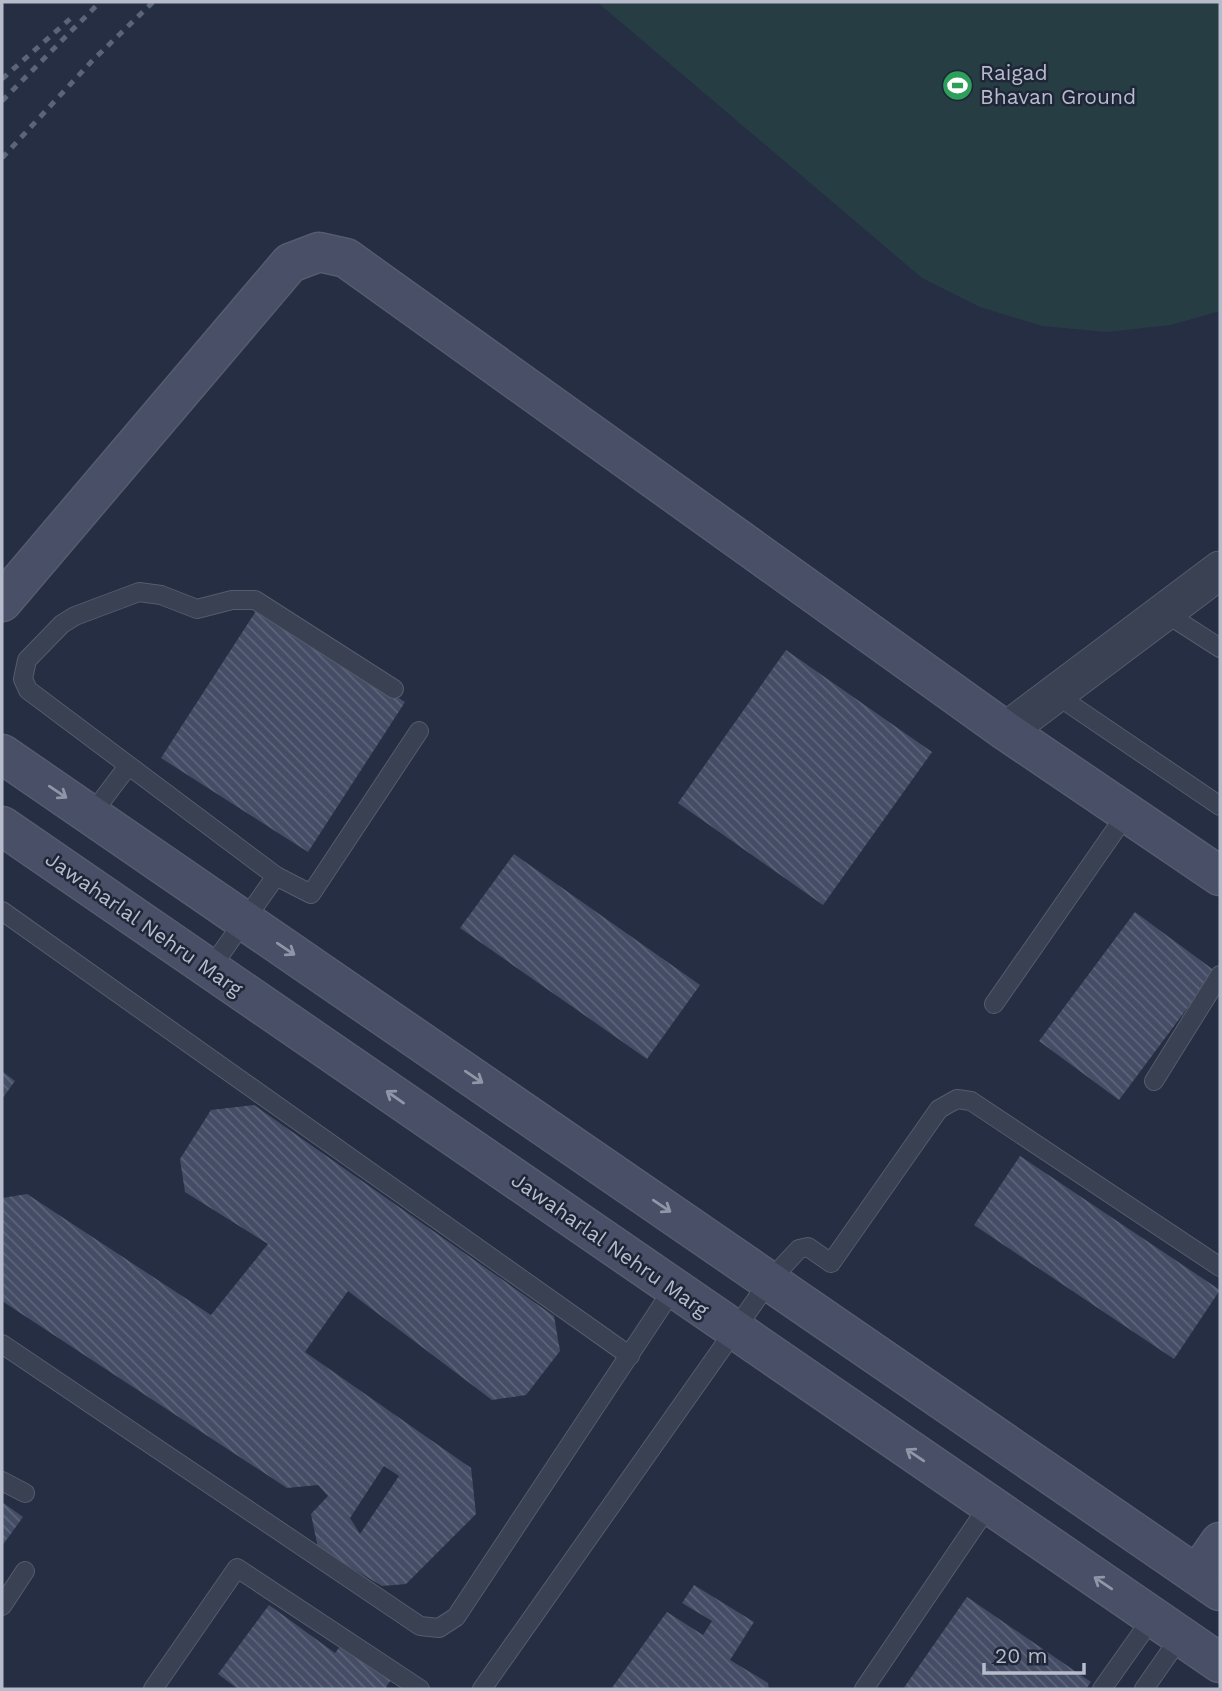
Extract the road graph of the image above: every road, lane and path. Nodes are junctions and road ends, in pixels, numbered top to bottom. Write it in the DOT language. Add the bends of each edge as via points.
graph roads {
  1 [pos="1220,570"];
  2 [pos="2,602"];
  3 [pos="1164,612"];
  4 [pos="1220,648"];
  5 [pos="394,689"];
  6 [pos="1055,694"];
  7 [pos="419,731"];
  8 [pos="1006,731"];
  9 [pos="2,754"];
  10 [pos="128,766"];
  11 [pos="1220,806"];
  12 [pos="1127,813"];
  13 [pos="91,814"];
  14 [pos="9,836"];
  15 [pos="275,876"];
  16 [pos="1220,876"];
  17 [pos="2,911"];
  18 [pos="243,919"];
  19 [pos="210,969"];
  20 [pos="1220,975"];
  21 [pos="994,1004"];
  22 [pos="1154,1081"];
  23 [pos="1220,1267"];
  24 [pos="770,1280"];
  25 [pos="673,1289"];
  26 [pos="733,1330"];
  27 [pos="2,1344"];
  28 [pos="630,1356"];
  29 [pos="2,1481"];
  30 [pos="25,1493"];
  31 [pos="989,1505"];
  32 [pos="1220,1542"];
  33 [pos="25,1571"];
  34 [pos="1209,1583"];
  35 [pos="2,1606"];
  36 [pos="1167,1627"];
  37 [pos="1220,1663"];
  38 [pos="153,1689"];
  39 [pos="420,1689"];
  40 [pos="482,1689"];
  41 [pos="864,1689"];
  42 [pos="1102,1689"];
  43 [pos="1144,1689"];
  1 -- 3 [label="street"];
  2 -- 8 [label="street" via="290,264 319,252 346,258"];
  3 -- 4 [label="lane"];
  3 -- 6 [label="street"];
  5 -- 10 [label="lane" via="255,600 232,600 197,609 139,593 62,624 27,660 23,679 28,690"];
  6 -- 8 [label="street"];
  6 -- 11 [label="lane"];
  7 -- 15 [label="lane" via="310,894"];
  8 -- 12 [label="street"];
  9 -- 13 [label="street, one-way"];
  10 -- 13 [label="lane"];
  10 -- 15 [label="lane"];
  12 -- 16 [label="street"];
  12 -- 21 [label="lane"];
  13 -- 18 [label="street"];
  14 -- 19 [label="street, Jawaharlal Nehru Marg"];
  15 -- 18 [label="lane"];
  17 -- 28 [label="lane"];
  18 -- 19 [label="lane"];
  18 -- 24 [label="street, one-way"];
  25 -- 19 [label="street, Jawaharlal Nehru Marg, one-way"];
  20 -- 22 [label="lane"];
  23 -- 24 [label="lane" via="1000,1119 971,1101 957,1099 939,1109 831,1263 808,1247 799,1249"];
  24 -- 26 [label="lane"];
  24 -- 34 [label="street"];
  25 -- 26 [label="street, Jawaharlal Nehru Marg"];
  25 -- 28 [label="lane"];
  31 -- 26 [label="street, Jawaharlal Nehru Marg, one-way"];
  26 -- 40 [label="lane"];
  27 -- 28 [label="lane" via="420,1626 439,1628 456,1617"];
  29 -- 30 [label="lane"];
  36 -- 31 [label="street, Jawaharlal Nehru Marg, one-way"];
  31 -- 41 [label="lane"];
  32 -- 34 [label="street"];
  33 -- 35 [label="lane"];
  36 -- 37 [label="street, Jawaharlal Nehru Marg"];
  36 -- 42 [label="lane"];
  36 -- 43 [label="lane"];
  38 -- 39 [label="lane" via="237,1568"];
}
